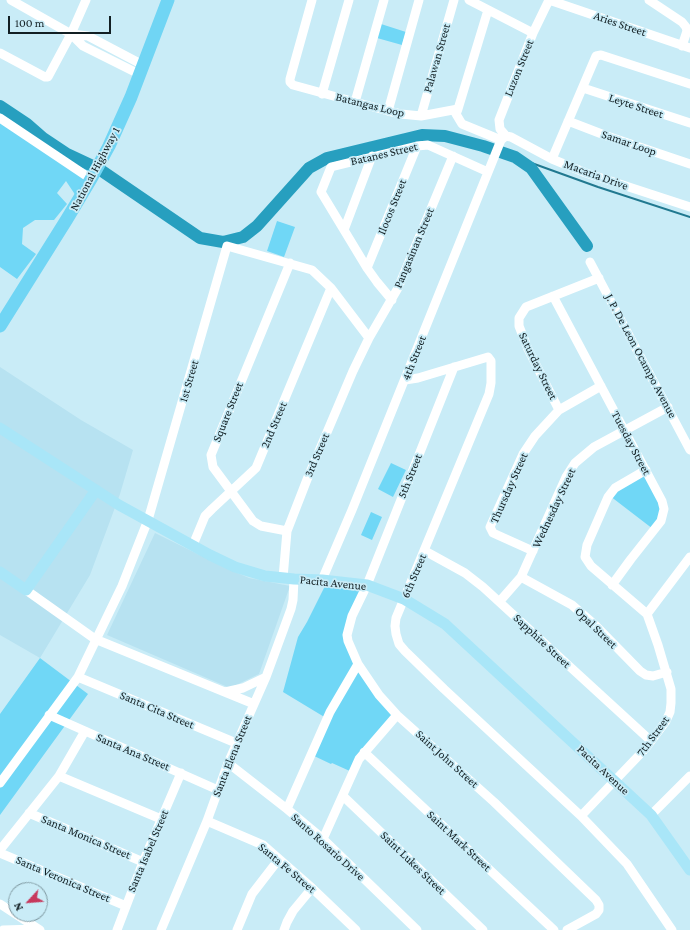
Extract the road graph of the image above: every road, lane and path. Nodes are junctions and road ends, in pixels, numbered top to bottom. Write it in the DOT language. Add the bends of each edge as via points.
graph roads {
  1 [pos="11,0"];
  2 [pos="86,0"];
  3 [pos="168,0"];
  4 [pos="312,0"];
  5 [pos="349,0"];
  6 [pos="384,0"];
  7 [pos="419,0"];
  8 [pos="454,0"];
  9 [pos="469,0"];
  10 [pos="549,0"];
  11 [pos="649,0"];
  12 [pos="488,10"];
  13 [pos="533,33"];
  14 [pos="71,34"];
  15 [pos="686,47"];
  16 [pos="0,53"];
  17 [pos="141,70"];
  18 [pos="690,84"];
  19 [pos="583,88"];
  20 [pos="322,94"];
  21 [pos="356,102"];
  22 [pos="458,108"];
  23 [pos="388,111"];
  24 [pos="421,116"];
  25 [pos="0,118"];
  26 [pos="568,121"];
  27 [pos="690,124"];
  28 [pos="502,141"];
  29 [pos="417,146"];
  30 [pos="372,156"];
  31 [pos="453,156"];
  32 [pos="552,159"];
  33 [pos="690,164"];
  34 [pos="486,170"];
  35 [pos="95,172"];
  36 [pos="690,207"];
  37 [pos="344,230"];
  38 [pos="590,262"];
  39 [pos="290,263"];
  40 [pos="367,268"];
  41 [pos="599,278"];
  42 [pos="331,288"];
  43 [pos="553,296"];
  44 [pos="392,300"];
  45 [pos="0,326"];
  46 [pos="369,338"];
  47 [pos="454,367"];
  48 [pos="405,380"];
  49 [pos="601,386"];
  50 [pos="668,407"];
  51 [pos="559,410"];
  52 [pos="0,428"];
  53 [pos="624,430"];
  54 [pos="690,450"];
  55 [pos="646,470"];
  56 [pos="96,490"];
  57 [pos="231,492"];
  58 [pos="148,520"];
  59 [pos="287,531"];
  60 [pos="193,546"];
  61 [pos="425,551"];
  62 [pos="534,551"];
  63 [pos="690,558"];
  64 [pos="0,572"];
  65 [pos="521,577"];
  66 [pos="283,578"];
  67 [pos="294,579"];
  68 [pos="322,580"];
  69 [pos="366,585"];
  70 [pos="612,585"];
  71 [pos="26,590"];
  72 [pos="404,599"];
  73 [pos="500,601"];
  74 [pos="647,614"];
  75 [pos="95,639"];
  76 [pos="358,664"];
  77 [pos="667,672"];
  78 [pos="78,676"];
  79 [pos="266,676"];
  80 [pos="225,692"];
  81 [pos="254,704"];
  82 [pos="49,715"];
  83 [pos="397,715"];
  84 [pos="85,731"];
  85 [pos="651,741"];
  86 [pos="236,743"];
  87 [pos="364,752"];
  88 [pos="228,763"];
  89 [pos="181,773"];
  90 [pos="59,776"];
  91 [pos="690,776"];
  92 [pos="615,781"];
  93 [pos="0,783"];
  94 [pos="218,790"];
  95 [pos="343,796"];
  96 [pos="287,809"];
  97 [pos="29,813"];
  98 [pos="651,815"];
  99 [pos="581,816"];
  100 [pos="161,820"];
  101 [pos="207,821"];
  102 [pos="323,839"];
  103 [pos="0,850"];
  104 [pos="0,853"];
  105 [pos="279,859"];
  106 [pos="143,862"];
  107 [pos="690,870"];
  108 [pos="312,888"];
  109 [pos="0,904"];
  110 [pos="126,906"];
  111 [pos="38,929"];
  112 [pos="3,930"];
  113 [pos="117,930"];
  114 [pos="161,930"];
  115 [pos="237,930"];
  116 [pos="284,930"];
  117 [pos="356,930"];
  118 [pos="417,930"];
  119 [pos="483,930"];
  120 [pos="554,930"];
  121 [pos="567,930"];
  122 [pos="672,930"];
  1 -- 14 [label="street"];
  2 -- 14 [label="street"];
  3 -- 17 [label="highway, National Highway 1"];
  4 -- 20 [label="street, Batangas Loop" via="290,82"];
  5 -- 20 [label="street"];
  6 -- 21 [label="street"];
  7 -- 23 [label="street"];
  8 -- 24 [label="street, Palawan Street"];
  9 -- 12 [label="street"];
  10 -- 13 [label="street, Luzon Street"];
  10 -- 15 [label="street, Aries Street"];
  11 -- 15 [label="street" via="686,27"];
  12 -- 13 [label="street"];
  12 -- 22 [label="street"];
  13 -- 28 [label="street, Luzon Street" via="499,120"];
  14 -- 16 [label="street" via="48,77"];
  14 -- 17 [label="street" via="83,46"];
  17 -- 35 [label="highway, National Highway 1"];
  18 -- 19 [label="street" via="601,55 596,56"];
  19 -- 26 [label="street"];
  19 -- 27 [label="street, Leyte Street"];
  20 -- 21 [label="street, Batangas Loop"];
  21 -- 23 [label="street, Batangas Loop"];
  22 -- 24 [label="street, Batangas Loop"];
  22 -- 28 [label="street, Macaria Drive" via="456,114 462,124"];
  23 -- 24 [label="street, Batangas Loop"];
  25 -- 35 [label="street"];
  26 -- 32 [label="street"];
  26 -- 33 [label="street, Samar Loop"];
  28 -- 32 [label="street, Macaria Drive" via="511,137"];
  28 -- 34 [label="street, 4th Street"];
  29 -- 30 [label="street, Batanes Street"];
  29 -- 31 [label="street, Batanes Street" via="428,145"];
  29 -- 40 [label="street, Ilocos Street"];
  30 -- 37 [label="street"];
  30 -- 37 [label="street, Batanes Street" via="331,167 321,192"];
  31 -- 34 [label="street, Batanes Street"];
  31 -- 44 [label="street, Pangasinan Street"];
  32 -- 36 [label="street, Macaria Drive" via="586,173"];
  34 -- 48 [label="street, 4th Street"];
  35 -- 45 [label="highway, National Highway 1"];
  37 -- 40 [label="street"];
  38 -- 41 [label="street, J. P. De Leon Ocampo Avenue"];
  39 -- 42 [label="street, 1st Street" via="312,270"];
  39 -- 57 [label="street, Square Street" via="211,455 213,466"];
  39 -- 58 [label="street, 1st Street" via="227,246"];
  40 -- 44 [label="street"];
  41 -- 43 [label="street, Saturday Street"];
  41 -- 50 [label="street, J. P. De Leon Ocampo Avenue"];
  42 -- 46 [label="street, 1st Street"];
  42 -- 57 [label="street, 2nd Street" via="256,468"];
  43 -- 49 [label="street, Tuesday Street"];
  43 -- 51 [label="street, Saturday Street" via="526,307 519,318 519,326"];
  44 -- 46 [label="street, Pangasinan Street"];
  46 -- 59 [label="street, 3rd Street"];
  47 -- 48 [label="street, 6th Street"];
  47 -- 61 [label="street, 6th Street" via="488,357 491,361 491,383 489,394"];
  47 -- 69 [label="street, 5th Street"];
  48 -- 68 [label="street, 4th Street"];
  49 -- 51 [label="street, Thursday Street"];
  49 -- 53 [label="street, Tuesday Street"];
  50 -- 53 [label="street, Wednesday Street"];
  50 -- 54 [label="street, J. P. De Leon Ocampo Avenue"];
  51 -- 62 [label="street, Thursday Street" via="535,436 523,454 490,527 493,533"];
  52 -- 56 [label="main road, Pacita Avenue"];
  53 -- 55 [label="street, Tuesday Street"];
  53 -- 62 [label="street, Wednesday Street" via="594,447 575,463 566,477"];
  55 -- 70 [label="street, Tuesday Street" via="662,501 664,509 661,521"];
  55 -- 70 [label="street" via="615,488 608,497 585,551 585,557 591,566"];
  56 -- 58 [label="main road, Pacita Avenue"];
  56 -- 71 [label="main road"];
  57 -- 59 [label="street, Square Street" via="257,524"];
  57 -- 60 [label="street, 2nd Street" via="206,516"];
  58 -- 60 [label="main road, Pacita Avenue"];
  58 -- 75 [label="street, 1st Street" via="122,586"];
  59 -- 66 [label="street, 3rd Street"];
  60 -- 66 [label="main road, Pacita Avenue" via="243,570"];
  61 -- 72 [label="street, 6th Street"];
  61 -- 73 [label="street, Sapphire Street" via="465,573"];
  62 -- 65 [label="street, Wednesday Street"];
  63 -- 74 [label="street"];
  64 -- 71 [label="main road"];
  65 -- 73 [label="street, Wednesday Street"];
  65 -- 77 [label="street, Opal Street" via="572,605 646,675"];
  66 -- 67 [label="main road, Pacita Avenue"];
  67 -- 68 [label="main road, Pacita Avenue"];
  67 -- 79 [label="street, Santa Elena Street" via="293,600"];
  68 -- 69 [label="main road, Pacita Avenue"];
  69 -- 72 [label="main road, Pacita Avenue"];
  69 -- 76 [label="street, Saint John Street" via="352,616 347,636"];
  70 -- 74 [label="street"];
  71 -- 75 [label="street"];
  72 -- 92 [label="main road, Pacita Avenue" via="445,624"];
  72 -- 99 [label="street, 6th Street" via="395,626 399,644"];
  73 -- 85 [label="street, Sapphire Street"];
  74 -- 77 [label="street, 7th Street"];
  75 -- 78 [label="street, 1st Street"];
  75 -- 80 [label="street"];
  76 -- 83 [label="street, Saint John Street"];
  76 -- 96 [label="street, Santo Rosario Drive" via="330,712"];
  77 -- 85 [label="street, 7th Street" via="671,689 670,712"];
  78 -- 82 [label="street, 1st Street"];
  78 -- 86 [label="street, Santa Cita Street"];
  79 -- 80 [label="street" via="243,688"];
  79 -- 81 [label="street, Santa Elena Street"];
  80 -- 81 [label="street"];
  81 -- 86 [label="street, Santa Elena Street"];
  82 -- 84 [label="street, Santa Ana Street"];
  82 -- 93 [label="street, 1st Street"];
  83 -- 87 [label="street"];
  83 -- 121 [label="street, Saint John Street" via="500,807 596,900 599,906 596,914"];
  84 -- 89 [label="street, Santa Ana Street"];
  84 -- 90 [label="street"];
  85 -- 92 [label="street, 7th Street"];
  86 -- 88 [label="street, Santa Elena Street"];
  87 -- 95 [label="street"];
  87 -- 120 [label="street, Saint Mark Street"];
  88 -- 94 [label="street, Santa Elena Street"];
  88 -- 96 [label="street"];
  89 -- 94 [label="street, Santa Ana Street"];
  89 -- 100 [label="street, Santa Isabel Street"];
  90 -- 97 [label="street"];
  90 -- 100 [label="street"];
  91 -- 98 [label="street"];
  92 -- 98 [label="main road, Pacita Avenue"];
  92 -- 99 [label="street, 7th Street"];
  94 -- 101 [label="street, Santa Elena Street"];
  95 -- 102 [label="street"];
  95 -- 119 [label="street, Saint Lukes Street"];
  96 -- 102 [label="street, Santo Rosario Drive"];
  97 -- 103 [label="street"];
  97 -- 106 [label="street, Santa Monica Street"];
  98 -- 107 [label="main road, Pacita Avenue"];
  99 -- 122 [label="street, 6th Street" via="627,864"];
  100 -- 106 [label="street, Santa Isabel Street"];
  101 -- 105 [label="street, Santa Fe Street" via="263,845"];
  101 -- 114 [label="street, Santa Elena Street"];
  102 -- 118 [label="street, Santo Rosario Drive"];
  104 -- 110 [label="street, Santa Veronica Street"];
  105 -- 108 [label="street, Santa Fe Street"];
  105 -- 115 [label="street" via="252,894"];
  106 -- 110 [label="street, Santa Isabel Street"];
  108 -- 116 [label="street" via="293,911"];
  108 -- 117 [label="street, Santa Fe Street"];
  109 -- 111 [label="street"];
  110 -- 113 [label="street, Santa Isabel Street"];
  111 -- 112 [label="street"];
}
